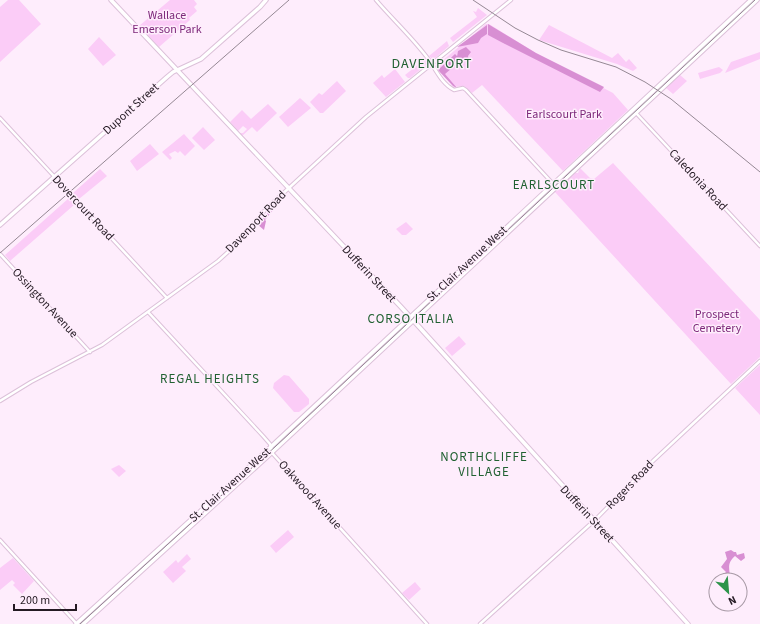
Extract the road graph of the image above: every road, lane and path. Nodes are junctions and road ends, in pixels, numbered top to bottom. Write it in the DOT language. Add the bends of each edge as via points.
graph roads {
  1 [pos="111,0"];
  2 [pos="266,0"];
  3 [pos="376,0"];
  4 [pos="511,0"];
  5 [pos="751,0"];
  6 [pos="757,0"];
  7 [pos="431,65"];
  8 [pos="177,70"];
  9 [pos="636,113"];
  10 [pos="0,118"];
  11 [pos="54,177"];
  12 [pos="552,184"];
  13 [pos="556,187"];
  14 [pos="289,188"];
  15 [pos="0,225"];
  16 [pos="760,246"];
  17 [pos="0,254"];
  18 [pos="167,298"];
  19 [pos="148,312"];
  20 [pos="409,317"];
  21 [pos="412,321"];
  22 [pos="90,352"];
  23 [pos="760,361"];
  24 [pos="0,401"];
  25 [pos="271,446"];
  26 [pos="272,452"];
  27 [pos="594,521"];
  28 [pos="0,540"];
  29 [pos="76,624"];
  30 [pos="83,624"];
  31 [pos="427,624"];
  32 [pos="480,624"];
  33 [pos="688,624"];
  1 -- 8 [label="main road, Dufferin Street"];
  2 -- 8 [label="main road, Dupont Street" via="201,59"];
  3 -- 7 [label="street"];
  4 -- 7 [label="street, Davenport Road"];
  5 -- 12 [label="main road, St. Clair Avenue West"];
  6 -- 9 [label="main road, St. Clair Avenue West"];
  7 -- 12 [label="street" via="452,89 466,90"];
  7 -- 14 [label="street, Davenport Road" via="371,114"];
  8 -- 11 [label="main road, Dupont Street"];
  8 -- 14 [label="main road, Dufferin Street"];
  9 -- 13 [label="main road, St. Clair Avenue West"];
  9 -- 16 [label="street, Caledonia Road"];
  10 -- 11 [label="street, Dovercourt Road"];
  11 -- 15 [label="main road, Dupont Street"];
  11 -- 18 [label="street, Dovercourt Road"];
  12 -- 13 [label="street"];
  12 -- 20 [label="main road, St. Clair Avenue West"];
  13 -- 21 [label="main road, St. Clair Avenue West"];
  14 -- 18 [label="street, Davenport Road" via="265,210 224,256"];
  14 -- 20 [label="main road, Dufferin Street"];
  17 -- 22 [label="street, Ossington Avenue"];
  18 -- 19 [label="street, Davenport Road"];
  19 -- 22 [label="street, Davenport Road"];
  19 -- 25 [label="street"];
  20 -- 21 [label="main road, Dufferin Street"];
  20 -- 25 [label="main road, St. Clair Avenue West"];
  21 -- 26 [label="main road, St. Clair Avenue West"];
  21 -- 27 [label="main road, Dufferin Street"];
  22 -- 24 [label="street, Davenport Road" via="32,381"];
  23 -- 27 [label="street, Rogers Road" via="652,461"];
  25 -- 26 [label="street, Oakwood Avenue"];
  25 -- 29 [label="main road, St. Clair Avenue West"];
  26 -- 30 [label="main road, St. Clair Avenue West"];
  26 -- 31 [label="street, Oakwood Avenue"];
  27 -- 32 [label="street, Rogers Road"];
  27 -- 33 [label="main road, Dufferin Street"];
  28 -- 29 [label="street"];
}
